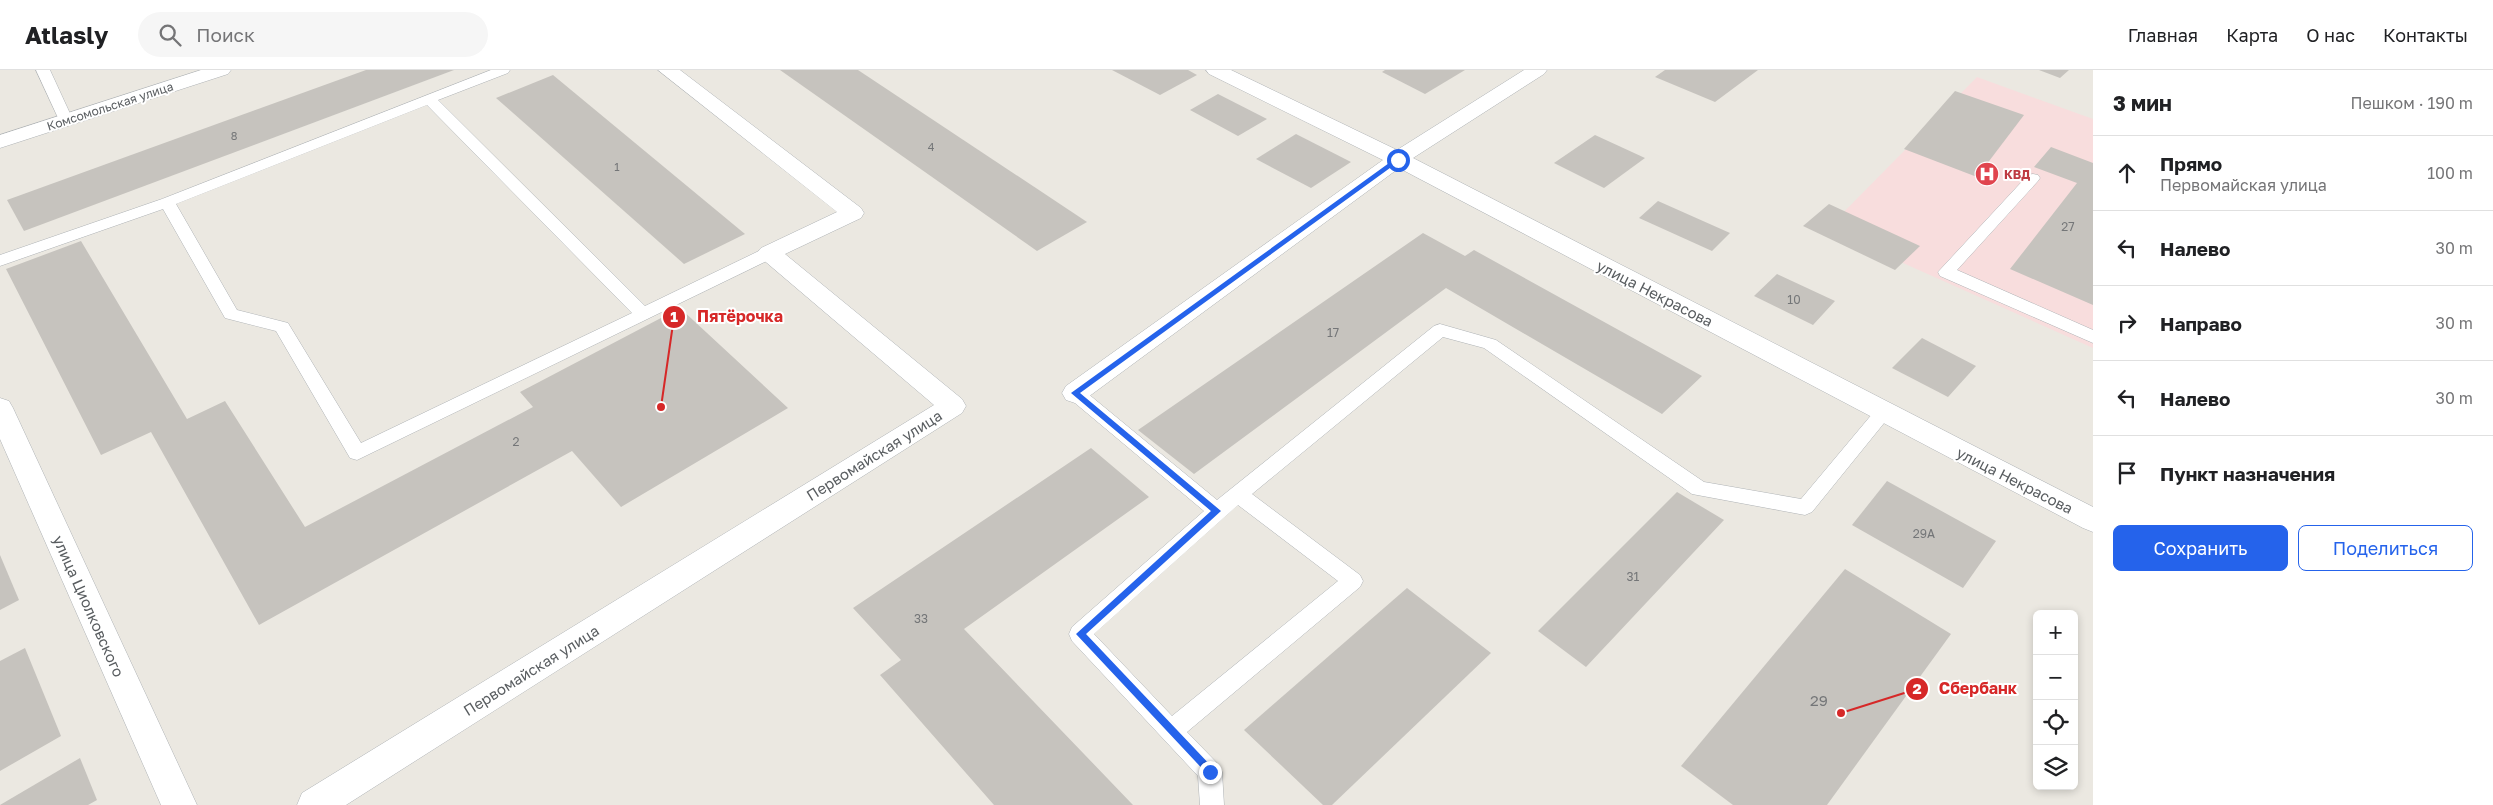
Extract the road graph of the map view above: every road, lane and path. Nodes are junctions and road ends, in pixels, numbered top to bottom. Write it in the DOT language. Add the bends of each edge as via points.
graph roads {
  1 [pos="43,70"];
  2 [pos="221,70"];
  3 [pos="503,70"];
  4 [pos="668,70"];
  5 [pos="1216,70"];
  6 [pos="1537,70"];
  7 [pos="429,99"];
  8 [pos="66,120"];
  9 [pos="0,142"];
  10 [pos="1398,160"];
  11 [pos="2033,178"];
  12 [pos="167,202"];
  13 [pos="769,253"];
  14 [pos="0,261"];
  15 [pos="644,314"];
  16 [pos="2093,337"];
  17 [pos="1075,393"];
  18 [pos="0,408"];
  19 [pos="1884,412"];
  20 [pos="1238,494"];
  21 [pos="1217,511"];
  22 [pos="2093,520"];
  23 [pos="1171,730"];
  24 [pos="179,805"];
  25 [pos="315,805"];
  26 [pos="1212,805"];
  1 -- 8 [label="lane"];
  2 -- 8 [label="street, Комсомольская улица"];
  3 -- 7 [label="lane"];
  4 -- 13 [label="street" via="853,213"];
  5 -- 10 [label="street, улица Некрасова"];
  6 -- 10 [label="street"];
  7 -- 12 [label="lane"];
  7 -- 15 [label="lane"];
  8 -- 9 [label="street, Комсомольская улица"];
  10 -- 17 [label="street"];
  10 -- 19 [label="street, улица Некрасова"];
  11 -- 16 [label="lane" via="1946,272"];
  12 -- 14 [label="lane"];
  12 -- 15 [label="lane" via="231,314 282,326 357,453"];
  13 -- 15 [label="lane"];
  13 -- 25 [label="street, Первомайская улица" via="953,406"];
  17 -- 21 [label="lane"];
  18 -- 24 [label="street, улица Циолковского"];
  19 -- 20 [label="lane" via="1805,507 1698,489 1490,344 1440,330"];
  19 -- 22 [label="street, улица Некрасова"];
  20 -- 21 [label="lane"];
  20 -- 23 [label="lane" via="1353,581"];
  21 -- 23 [label="lane" via="1080,634"];
  23 -- 26 [label="lane" via="1210,772"];
}
